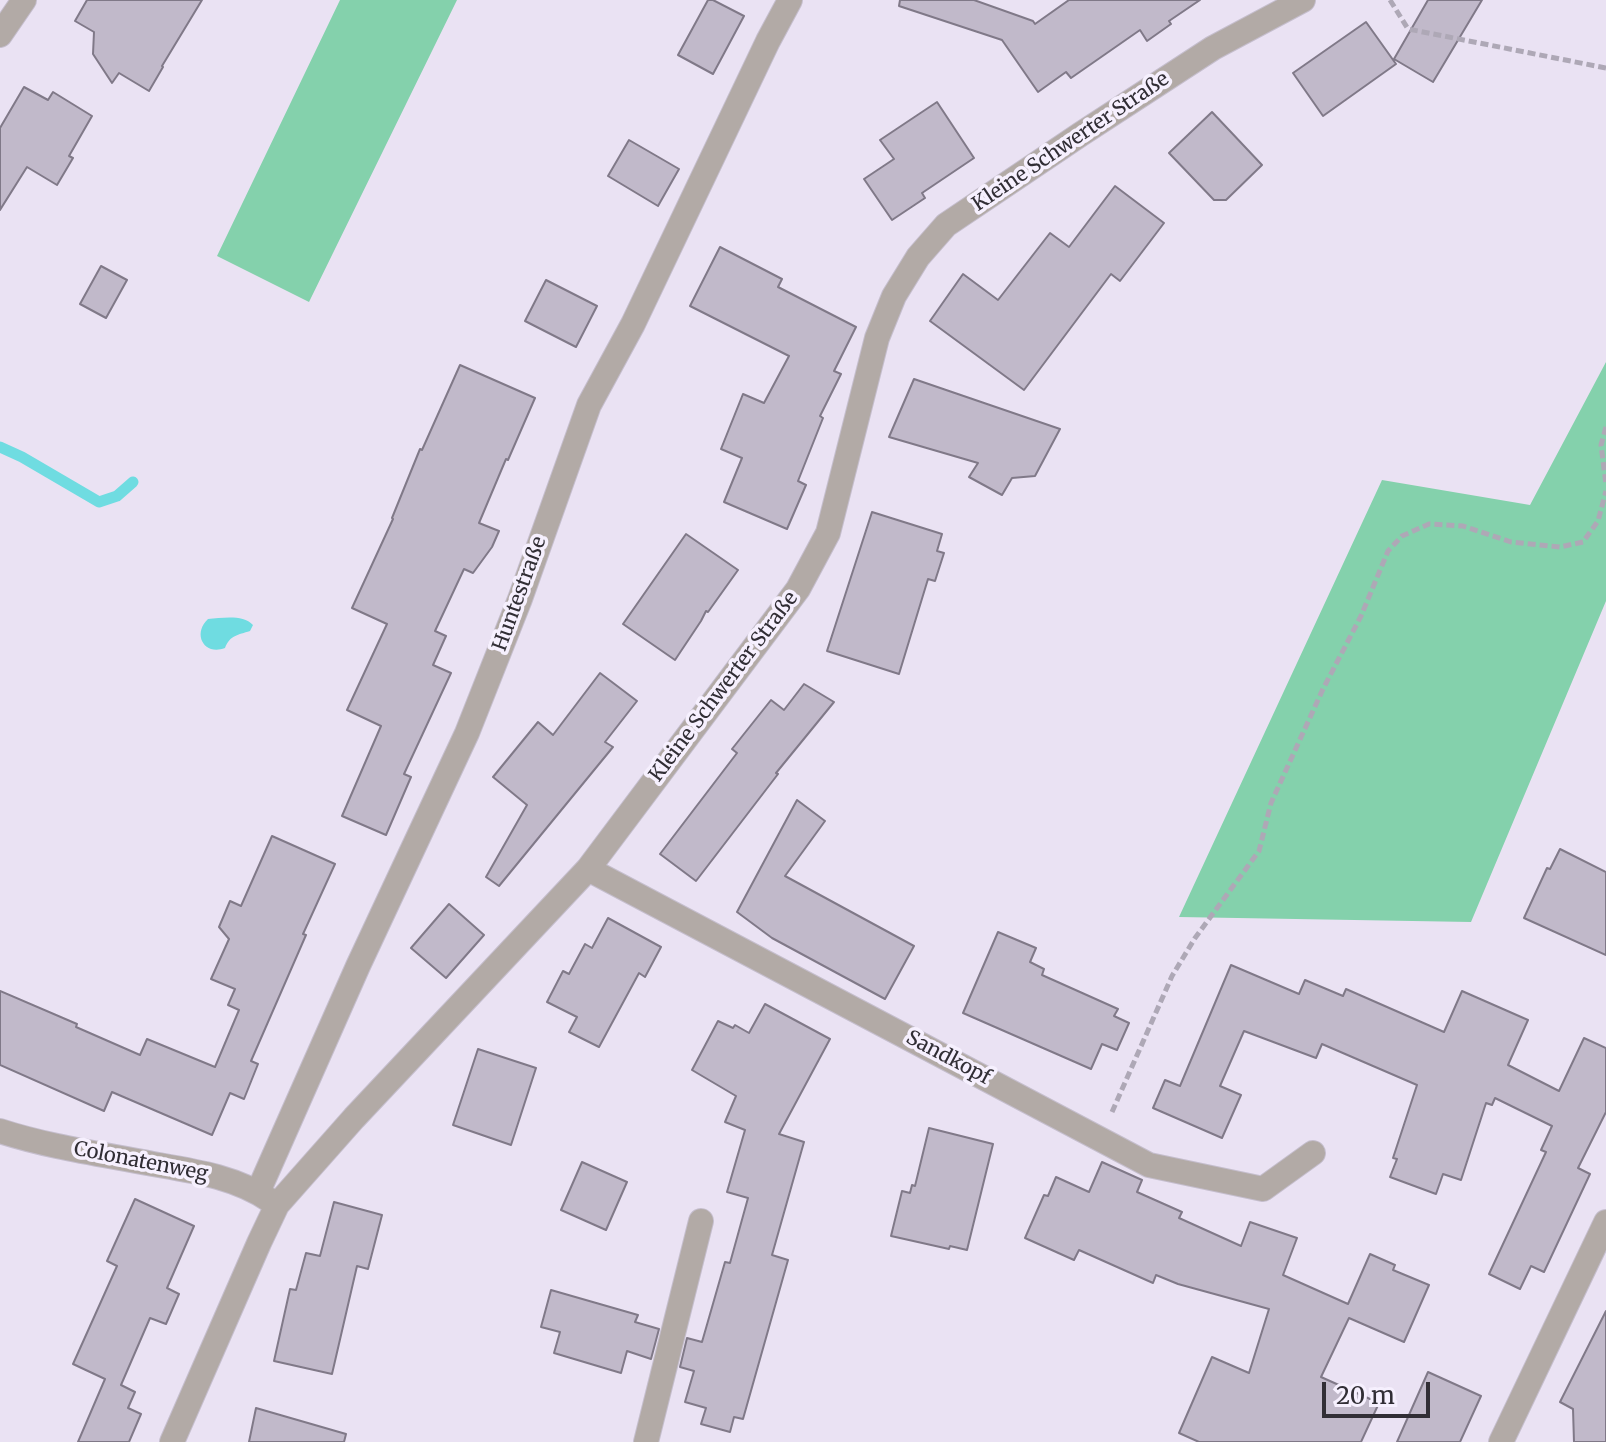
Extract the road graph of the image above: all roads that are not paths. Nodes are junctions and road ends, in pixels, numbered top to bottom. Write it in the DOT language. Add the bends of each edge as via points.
graph roads {
  1 [pos="24,0"];
  2 [pos="790,0"];
  3 [pos="1303,0"];
  4 [pos="0,35"];
  5 [pos="588,869"];
  6 [pos="0,1131"];
  7 [pos="1313,1153"];
  8 [pos="268,1199"];
  9 [pos="701,1221"];
  10 [pos="1606,1222"];
  11 [pos="172,1442"];
  12 [pos="646,1442"];
  13 [pos="1501,1442"];
  1 -- 4 [label="street"];
  2 -- 8 [label="street, Huntestraße" via="589,405 467,733 358,966"];
  3 -- 5 [label="street, Kleine Schwerter Straße" via="1213,48 1081,134 946,225 918,257 877,338 828,533 798,589"];
  5 -- 7 [label="street, Sandkopf" via="1149,1165 1263,1189"];
  5 -- 8 [label="street, Kleine Schwerter Straße" via="354,1118"];
  6 -- 8 [label="street, Colonatenweg" via="33,1142 214,1175"];
  8 -- 11 [label="street, Kleine Schwerter Straße" via="259,1243"];
  9 -- 12 [label="street"];
  10 -- 13 [label="street"];
}
